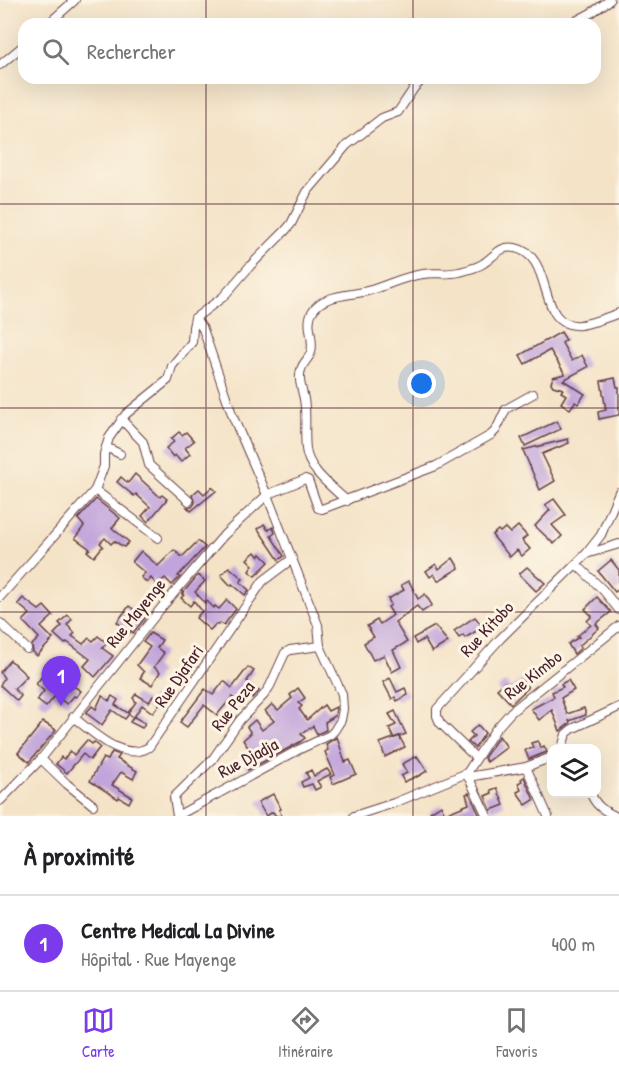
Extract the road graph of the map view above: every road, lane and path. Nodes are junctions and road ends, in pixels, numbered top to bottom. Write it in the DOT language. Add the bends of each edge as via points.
graph roads {
  1 [pos="75,0"];
  2 [pos="610,0"];
  3 [pos="55,18"];
  4 [pos="581,18"];
  5 [pos="18,50"];
  6 [pos="0,65"];
  7 [pos="419,84"];
  8 [pos="619,313"];
  9 [pos="195,318"];
  10 [pos="533,394"];
  11 [pos="121,419"];
  12 [pos="106,447"];
  13 [pos="120,454"];
  14 [pos="94,489"];
  15 [pos="619,492"];
  16 [pos="267,495"];
  17 [pos="189,501"];
  18 [pos="347,501"];
  19 [pos="158,538"];
  20 [pos="619,544"];
  21 [pos="586,554"];
  22 [pos="292,559"];
  23 [pos="576,564"];
  24 [pos="0,597"];
  25 [pos="619,610"];
  26 [pos="0,623"];
  27 [pos="619,626"];
  28 [pos="320,646"];
  29 [pos="27,649"];
  30 [pos="619,707"];
  31 [pos="73,717"];
  32 [pos="563,744"];
  33 [pos="477,758"];
  34 [pos="41,759"];
  35 [pos="547,760"];
  36 [pos="526,767"];
  37 [pos="467,775"];
  38 [pos="593,798"];
  39 [pos="0,801"];
  40 [pos="93,805"];
  41 [pos="177,816"];
  42 [pos="354,816"];
  43 [pos="486,816"];
  44 [pos="548,816"];
  45 [pos="615,816"];
  1 -- 3 [label="street"];
  2 -- 4 [label="street"];
  5 -- 6 [label="street"];
  7 -- 9 [label="street" via="398,112 382,118 347,146 307,192 285,231 223,297"];
  8 -- 18 [label="street" via="577,325 559,319 532,257 514,248 502,249 475,268 422,274 321,303 310,318 311,352 300,369 306,448 311,465"];
  9 -- 11 [label="street" via="192,342 172,366 165,384"];
  9 -- 16 [label="street" via="203,329 233,417"];
  10 -- 18 [label="street" via="506,409 491,435 436,466"];
  11 -- 12 [label="street"];
  11 -- 17 [label="street" via="143,442 149,465"];
  12 -- 13 [label="street"];
  12 -- 14 [label="street" via="104,466"];
  14 -- 19 [label="street"];
  14 -- 24 [label="street"];
  15 -- 21 [label="street" via="601,535"];
  16 -- 18 [label="street" via="305,479 320,509"];
  16 -- 22 [label="street"];
  16 -- 31 [label="street, Rue Mayenge" via="187,577"];
  20 -- 21 [label="street, Rue Kitobo"];
  21 -- 23 [label="street, Rue Kitobo"];
  22 -- 28 [label="street" via="318,625"];
  22 -- 31 [label="street, Rue Djafari" via="263,581 149,747 142,752 117,747"];
  23 -- 25 [label="street"];
  23 -- 33 [label="street, Rue Kitobo" via="437,709 440,723"];
  26 -- 29 [label="street"];
  27 -- 33 [label="street, Rue Kimbo" via="511,712"];
  28 -- 41 [label="street, Rue Peza" via="285,653 264,695 216,755 173,799"];
  28 -- 41 [label="street, Rue Djadja" via="342,694 341,720 334,731"];
  30 -- 32 [label="street" via="566,734"];
  31 -- 34 [label="street, Rue Mayenge"];
  33 -- 37 [label="street, Rue Kimbo"];
  34 -- 39 [label="street, Rue Mayenge"];
  34 -- 40 [label="street"];
  35 -- 36 [label="street"];
  36 -- 37 [label="street"];
  36 -- 44 [label="street"];
  37 -- 42 [label="street"];
  37 -- 43 [label="street"];
  38 -- 45 [label="street"];
}
